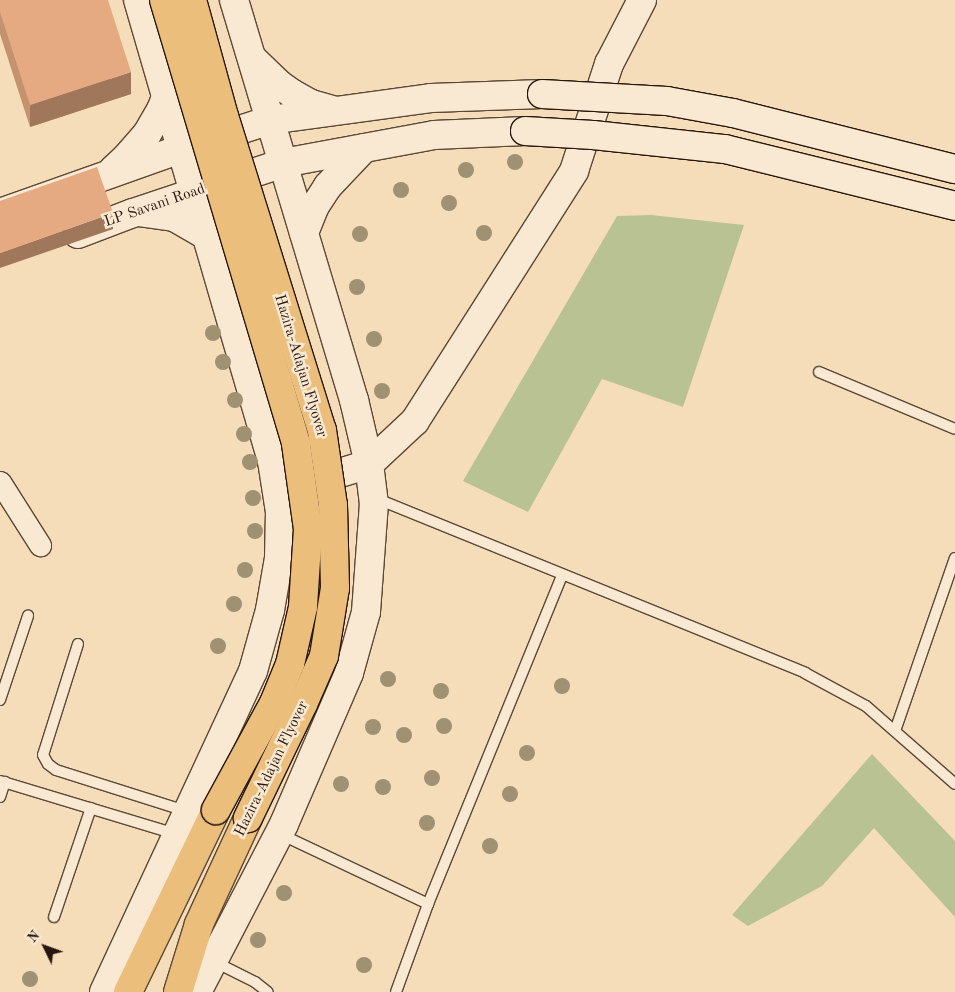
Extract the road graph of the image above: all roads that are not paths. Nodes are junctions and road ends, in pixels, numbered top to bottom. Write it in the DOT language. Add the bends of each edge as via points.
graph roads {
  1 [pos="138,0"];
  2 [pos="164,0"];
  3 [pos="192,0"];
  4 [pos="234,0"];
  5 [pos="642,0"];
  6 [pos="251,57"];
  7 [pos="166,97"];
  8 [pos="337,111"];
  9 [pos="270,120"];
  10 [pos="364,148"];
  11 [pos="181,149"];
  12 [pos="283,163"];
  13 [pos="955,169"];
  14 [pos="106,175"];
  15 [pos="194,192"];
  16 [pos="955,206"];
  17 [pos="133,212"];
  18 [pos="0,213"];
  19 [pos="304,232"];
  20 [pos="206,236"];
  21 [pos="53,243"];
  22 [pos="819,372"];
  23 [pos="955,429"];
  24 [pos="369,464"];
  25 [pos="0,482"];
  26 [pos="277,492"];
  27 [pos="373,498"];
  28 [pos="40,545"];
  29 [pos="955,558"];
  30 [pos="562,575"];
  31 [pos="28,616"];
  32 [pos="78,644"];
  33 [pos="0,700"];
  34 [pos="896,731"];
  35 [pos="2,782"];
  36 [pos="955,784"];
  37 [pos="0,797"];
  38 [pos="91,808"];
  39 [pos="184,824"];
  40 [pos="279,834"];
  41 [pos="428,904"];
  42 [pos="54,917"];
  43 [pos="164,919"];
  44 [pos="199,924"];
  45 [pos="212,960"];
  46 [pos="104,992"];
  47 [pos="128,992"];
  48 [pos="144,992"];
  49 [pos="166,992"];
  50 [pos="178,992"];
  51 [pos="197,992"];
  52 [pos="268,992"];
  53 [pos="396,992"];
  1 -- 7 [label="street"];
  2 -- 43 [label="highway, Hazira-Adajan Flyover, bridge" via="296,444 308,529 303,607 290,664"];
  3 -- 44 [label="highway, Hazira-Adajan Flyover, bridge" via="322,430 333,505 336,588 324,656"];
  4 -- 6 [label="street"];
  5 -- 24 [label="street" via="609,64 574,171 415,421"];
  6 -- 8 [label="street" via="293,94 311,104"];
  6 -- 9 [label="street"];
  7 -- 11 [label="street"];
  7 -- 14 [label="street" via="147,134"];
  8 -- 9 [label="street"];
  8 -- 13 [label="street, bridge" via="431,98 542,94 667,102 733,113"];
  9 -- 11 [label="street"];
  9 -- 12 [label="street"];
  10 -- 12 [label="street, LP Savani Road"];
  10 -- 16 [label="street, LP Savani Road, bridge" via="434,135 526,131 603,136 725,149"];
  10 -- 19 [label="street" via="328,186"];
  11 -- 14 [label="street"];
  11 -- 15 [label="street"];
  12 -- 15 [label="street, LP Savani Road"];
  12 -- 19 [label="street"];
  14 -- 18 [label="street"];
  15 -- 17 [label="street, LP Savani Road"];
  15 -- 20 [label="street"];
  17 -- 20 [label="street" via="174,217"];
  17 -- 21 [label="street, LP Savani Road"];
  19 -- 24 [label="street" via="354,400"];
  20 -- 26 [label="street" via="270,452"];
  22 -- 23 [label="lane"];
  24 -- 26 [label="street"];
  24 -- 27 [label="street"];
  25 -- 28 [label="street"];
  26 -- 39 [label="street" via="279,558 257,659"];
  27 -- 30 [label="lane"];
  27 -- 40 [label="street" via="366,612 357,647"];
  29 -- 34 [label="lane"];
  30 -- 34 [label="lane" via="804,673 866,706"];
  30 -- 41 [label="lane"];
  31 -- 33 [label="lane"];
  32 -- 39 [label="lane" via="43,755 48,764"];
  34 -- 36 [label="lane"];
  35 -- 37 [label="lane"];
  35 -- 38 [label="lane"];
  38 -- 39 [label="lane"];
  38 -- 42 [label="lane"];
  39 -- 46 [label="street"];
  40 -- 41 [label="lane"];
  40 -- 45 [label="street"];
  41 -- 53 [label="lane"];
  43 -- 47 [label="highway, Hazira-Adajan Flyover"];
  43 -- 48 [label="street"];
  44 -- 49 [label="street"];
  44 -- 50 [label="highway, Hazira-Adajan Flyover"];
  45 -- 51 [label="street"];
  45 -- 52 [label="lane"];
}
